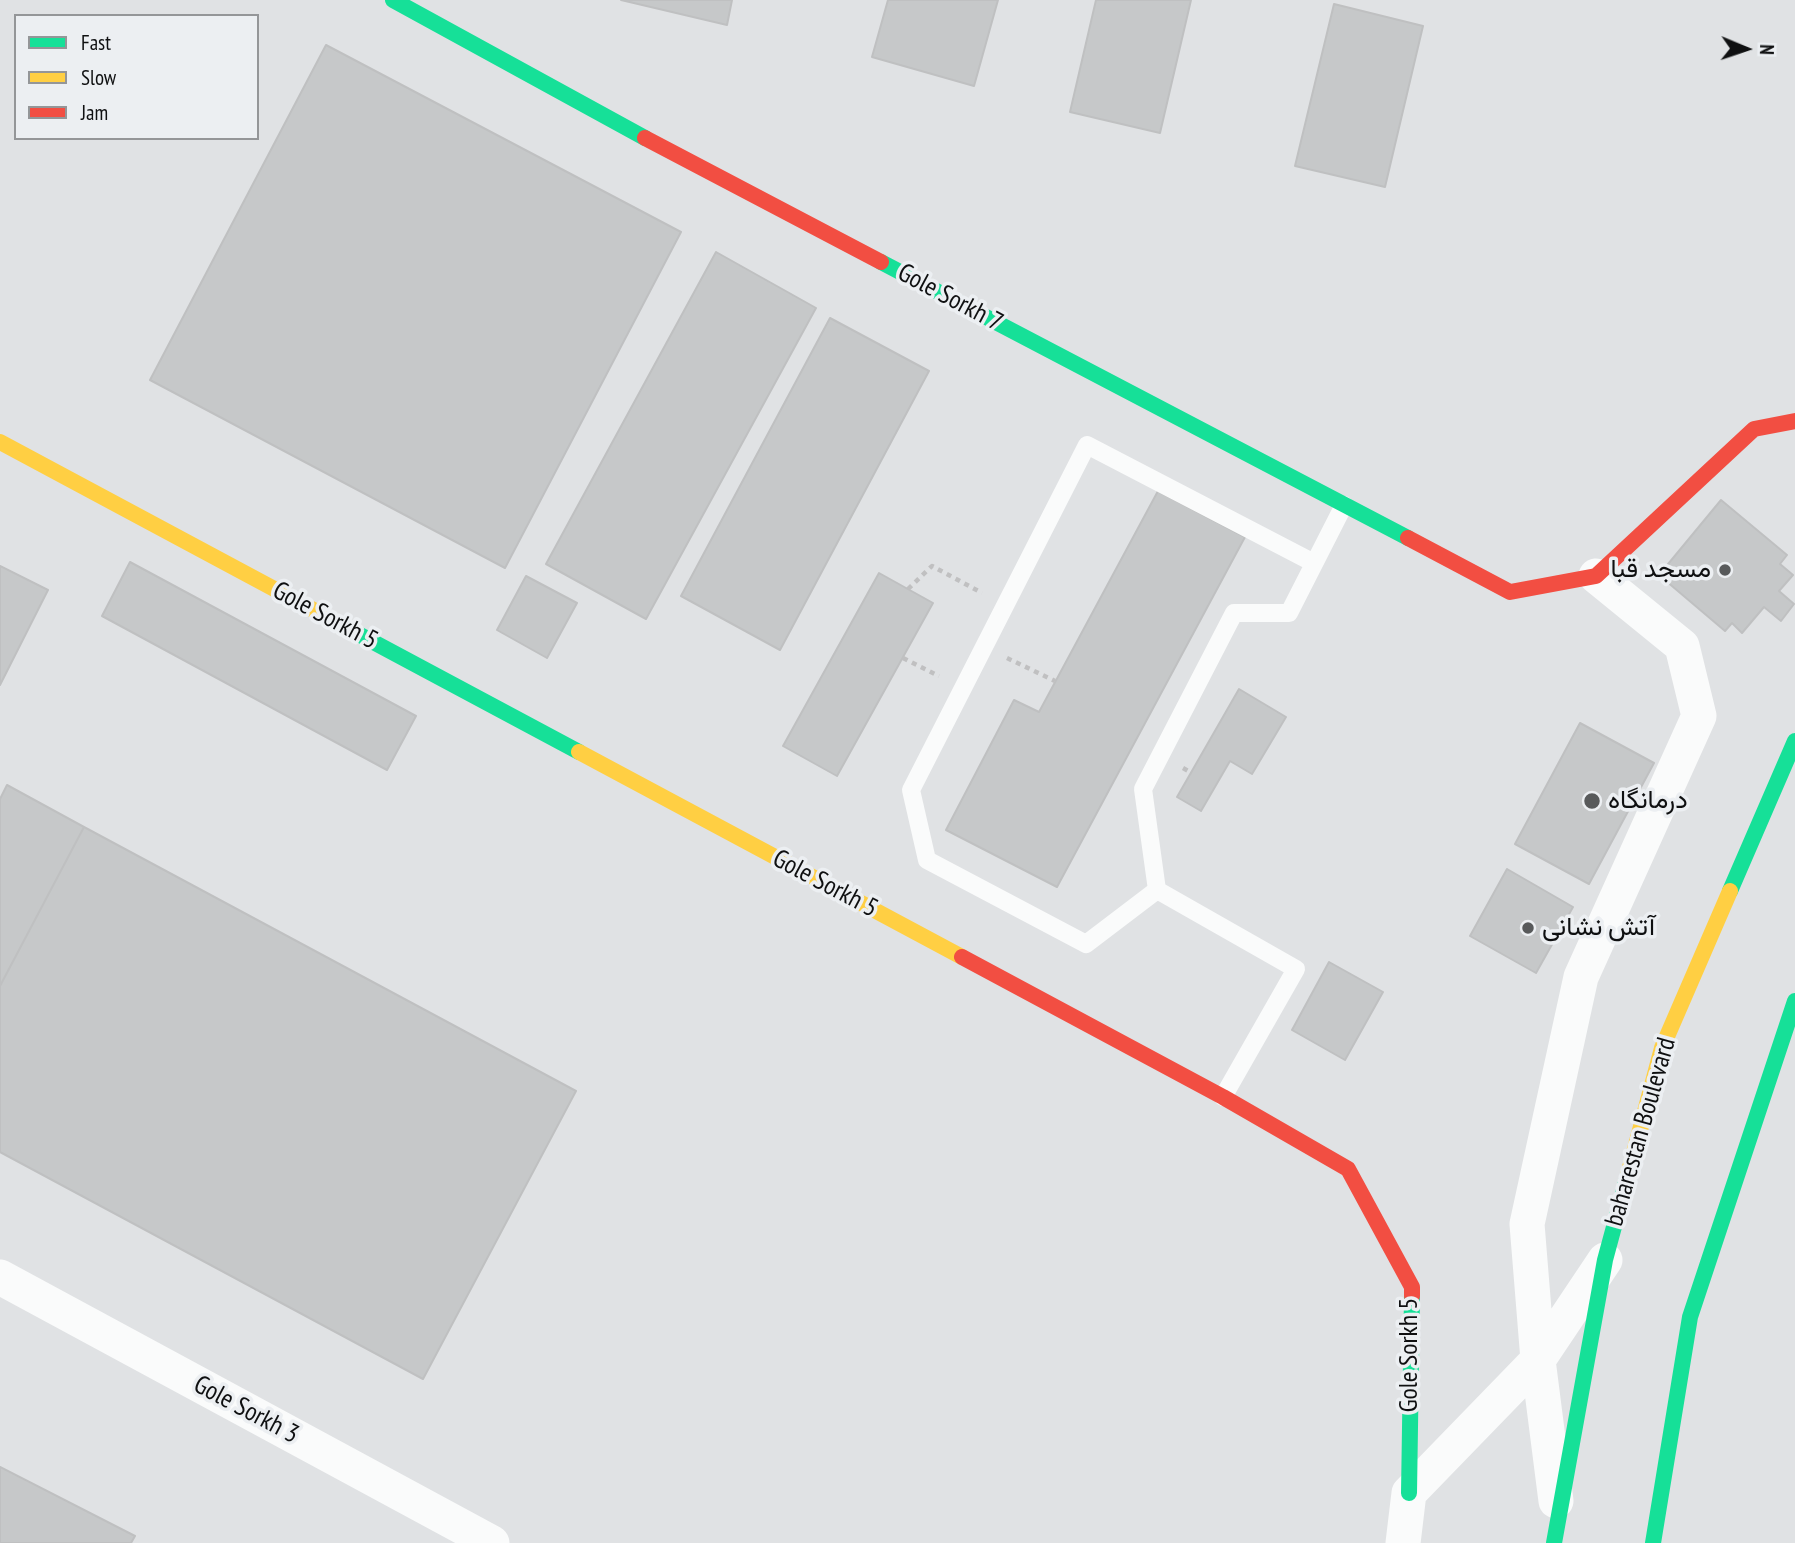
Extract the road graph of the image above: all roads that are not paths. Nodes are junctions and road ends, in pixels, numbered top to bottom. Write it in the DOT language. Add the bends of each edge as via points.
graph roads {
  1 [pos="393,0"];
  2 [pos="1795,421"];
  3 [pos="0,442"];
  4 [pos="1344,505"];
  5 [pos="1314,563"];
  6 [pos="1596,576"];
  7 [pos="1795,741"];
  8 [pos="1157,890"];
  9 [pos="1795,1002"];
  10 [pos="1223,1097"];
  11 [pos="1605,1261"];
  12 [pos="0,1277"];
  13 [pos="1538,1360"];
  14 [pos="1409,1493"];
  15 [pos="1556,1529"];
  16 [pos="492,1543"];
  17 [pos="1403,1543"];
  18 [pos="1653,1543"];
  1 -- 4 [label="street, Gole Sorkh 7" via="657,145"];
  2 -- 6 [label="street" via="1754,429"];
  3 -- 10 [label="street, Gole Sorkh 5"];
  4 -- 5 [label="lane"];
  4 -- 6 [label="street, Gole Sorkh 7" via="1510,592"];
  5 -- 8 [label="lane" via="1289,613 1234,613 1143,789"];
  5 -- 8 [label="lane" via="1087,445 911,790 927,860 1086,944"];
  6 -- 13 [label="street" via="1682,646 1699,716 1581,977 1527,1224"];
  7 -- 11 [label="street, baharestan Boulevard" via="1662,1048"];
  8 -- 10 [label="lane" via="1296,969"];
  9 -- 18 [label="street" via="1690,1317"];
  10 -- 14 [label="street, Gole Sorkh 5" via="1348,1169 1412,1287"];
  11 -- 13 [label="street"];
  11 -- 15 [label="street, baharestan Boulevard"];
  12 -- 16 [label="street, Gole Sorkh 3"];
  13 -- 14 [label="street"];
  13 -- 15 [label="street"];
  14 -- 17 [label="street"];
}
